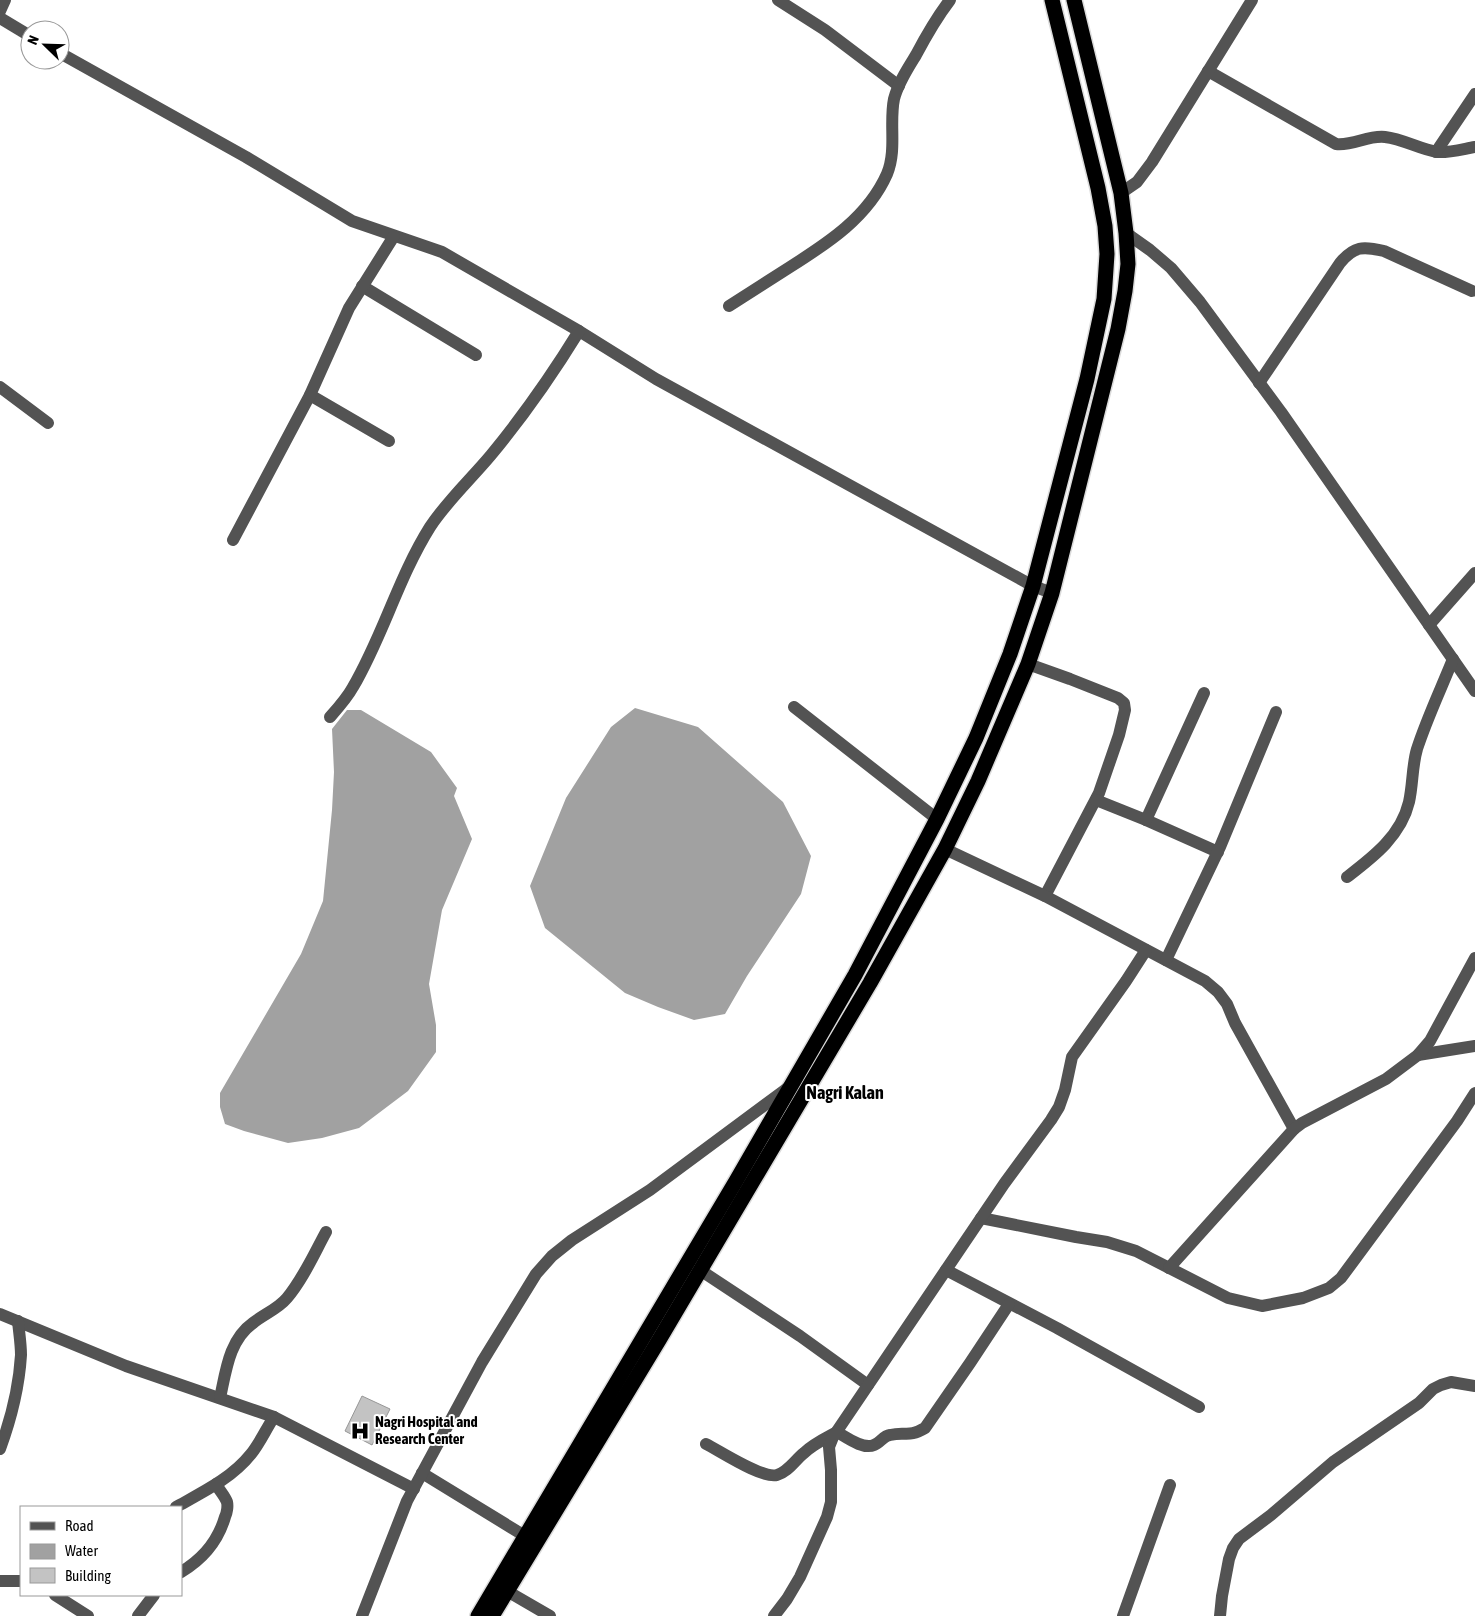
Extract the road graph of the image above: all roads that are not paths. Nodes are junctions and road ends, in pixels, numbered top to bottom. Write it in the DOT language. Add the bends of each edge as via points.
graph roads {
  1 [pos="5,0"];
  2 [pos="778,0"];
  3 [pos="950,0"];
  4 [pos="1052,0"];
  5 [pos="1074,0"];
  6 [pos="1252,0"];
  7 [pos="0,11"];
  8 [pos="0,18"];
  9 [pos="20,30"];
  10 [pos="70,59"];
  11 [pos="1208,71"];
  12 [pos="899,86"];
  13 [pos="1475,94"];
  14 [pos="1475,147"];
  15 [pos="1436,152"];
  16 [pos="1121,193"];
  17 [pos="1126,233"];
  18 [pos="394,236"];
  19 [pos="362,286"];
  20 [pos="1472,291"];
  21 [pos="729,306"];
  22 [pos="579,331"];
  23 [pos="476,355"];
  24 [pos="1259,383"];
  25 [pos="0,386"];
  26 [pos="310,394"];
  27 [pos="48,423"];
  28 [pos="389,440"];
  29 [pos="233,540"];
  30 [pos="1475,573"];
  31 [pos="1033,586"];
  32 [pos="1052,593"];
  33 [pos="1429,625"];
  34 [pos="1453,660"];
  35 [pos="1028,664"];
  36 [pos="1475,691"];
  37 [pos="1204,693"];
  38 [pos="794,706"];
  39 [pos="1276,712"];
  40 [pos="330,717"];
  41 [pos="1096,800"];
  42 [pos="937,819"];
  43 [pos="1146,820"];
  44 [pos="945,849"];
  45 [pos="1218,852"];
  46 [pos="1347,877"];
  47 [pos="1045,896"];
  48 [pos="1146,950"];
  49 [pos="1475,958"];
  50 [pos="1166,960"];
  51 [pos="1475,1046"];
  52 [pos="1418,1054"];
  53 [pos="791,1086"];
  54 [pos="1475,1093"];
  55 [pos="1294,1129"];
  56 [pos="981,1218"];
  57 [pos="326,1232"];
  58 [pos="1169,1268"];
  59 [pos="700,1270"];
  60 [pos="946,1270"];
  61 [pos="1009,1304"];
  62 [pos="0,1314"];
  63 [pos="18,1321"];
  64 [pos="868,1385"];
  65 [pos="1475,1386"];
  66 [pos="220,1398"];
  67 [pos="1199,1407"];
  68 [pos="274,1417"];
  69 [pos="837,1432"];
  70 [pos="706,1444"];
  71 [pos="0,1449"];
  72 [pos="422,1473"];
  73 [pos="216,1484"];
  74 [pos="1170,1485"];
  75 [pos="414,1489"];
  76 [pos="178,1506"];
  77 [pos="531,1540"];
  78 [pos="182,1572"];
  79 [pos="0,1580"];
  80 [pos="20,1581"];
  81 [pos="502,1588"];
  82 [pos="57,1596"];
  83 [pos="153,1596"];
  84 [pos="88,1616"];
  85 [pos="138,1616"];
  86 [pos="362,1616"];
  87 [pos="478,1616"];
  88 [pos="492,1616"];
  89 [pos="550,1616"];
  90 [pos="774,1616"];
  91 [pos="1123,1616"];
  92 [pos="1220,1616"];
  1 -- 7 [label="street"];
  2 -- 12 [label="street" via="825,30"];
  3 -- 12 [label="street" via="925,37"];
  4 -- 31 [label="highway" via="1098,188 1107,254 1104,299 1087,379"];
  5 -- 16 [label="highway"];
  6 -- 11 [label="street"];
  8 -- 9 [label="street"];
  10 -- 18 [label="street" via="352,220"];
  11 -- 15 [label="street" via="1336,144 1383,137"];
  11 -- 16 [label="street" via="1152,162 1137,182"];
  12 -- 21 [label="street" via="894,98 892,156 887,173 856,220 826,244"];
  13 -- 15 [label="street"];
  14 -- 15 [label="street"];
  16 -- 17 [label="highway"];
  17 -- 24 [label="street" via="1171,268"];
  17 -- 32 [label="highway" via="1128,264 1118,329"];
  18 -- 19 [label="street"];
  18 -- 22 [label="street" via="442,252"];
  19 -- 23 [label="street"];
  19 -- 26 [label="street"];
  20 -- 24 [label="street" via="1384,251 1369,247 1348,253"];
  22 -- 31 [label="street" via="656,379"];
  22 -- 40 [label="street" via="518,421 432,525 412,558 364,668"];
  24 -- 33 [label="street"];
  25 -- 27 [label="street"];
  26 -- 28 [label="street"];
  26 -- 29 [label="street"];
  30 -- 33 [label="street"];
  31 -- 32 [label="street"];
  31 -- 42 [label="highway" via="979,730"];
  32 -- 35 [label="highway"];
  33 -- 34 [label="street"];
  34 -- 36 [label="street"];
  34 -- 46 [label="street" via="1417,748 1405,816 1381,850"];
  35 -- 41 [label="street" via="1124,703 1119,735"];
  35 -- 44 [label="highway"];
  37 -- 43 [label="street"];
  38 -- 42 [label="street"];
  39 -- 45 [label="street"];
  41 -- 43 [label="street"];
  41 -- 47 [label="street"];
  42 -- 53 [label="highway" via="855,975"];
  43 -- 45 [label="street"];
  44 -- 47 [label="street"];
  44 -- 59 [label="highway" via="870,983"];
  45 -- 50 [label="street"];
  47 -- 48 [label="street"];
  48 -- 50 [label="street"];
  48 -- 56 [label="street" via="1072,1057 1065,1090 1055,1113"];
  49 -- 52 [label="street" via="1430,1040"];
  50 -- 55 [label="street" via="1205,981 1218,992"];
  51 -- 52 [label="street"];
  52 -- 55 [label="street" via="1386,1079"];
  53 -- 72 [label="street" via="650,1190 552,1256 536,1274 482,1362"];
  53 -- 77 [label="highway"];
  54 -- 58 [label="street" via="1374,1235 1329,1288 1303,1298 1262,1306 1228,1298"];
  55 -- 58 [label="street"];
  56 -- 58 [label="street" via="1107,1242 1136,1251"];
  56 -- 60 [label="street"];
  57 -- 66 [label="street" via="286,1299 252,1323 233,1347"];
  59 -- 64 [label="street"];
  59 -- 77 [label="highway"];
  60 -- 61 [label="street"];
  60 -- 64 [label="street"];
  61 -- 67 [label="street"];
  61 -- 69 [label="street" via="925,1428 911,1435 887,1435 875,1445 867,1446"];
  62 -- 63 [label="street"];
  63 -- 66 [label="street" via="126,1366"];
  63 -- 71 [label="street" via="21,1354 18,1382"];
  64 -- 69 [label="street"];
  65 -- 92 [label="street" via="1451,1382 1433,1389 1333,1462 1239,1539 1230,1559"];
  66 -- 68 [label="street"];
  68 -- 73 [label="street" via="252,1453"];
  68 -- 75 [label="street"];
  69 -- 70 [label="street" via="811,1447 777,1475 757,1472"];
  69 -- 90 [label="street" via="829,1447 831,1502 827,1517 800,1577"];
  72 -- 75 [label="street"];
  72 -- 77 [label="street"];
  73 -- 76 [label="street"];
  73 -- 78 [label="street" via="227,1502 222,1526 209,1550"];
  74 -- 91 [label="street"];
  75 -- 86 [label="street"];
  77 -- 81 [label="highway"];
  79 -- 80 [label="street"];
  81 -- 87 [label="highway"];
  81 -- 88 [label="highway"];
  81 -- 89 [label="street"];
  82 -- 84 [label="street"];
  83 -- 85 [label="street"];
}
